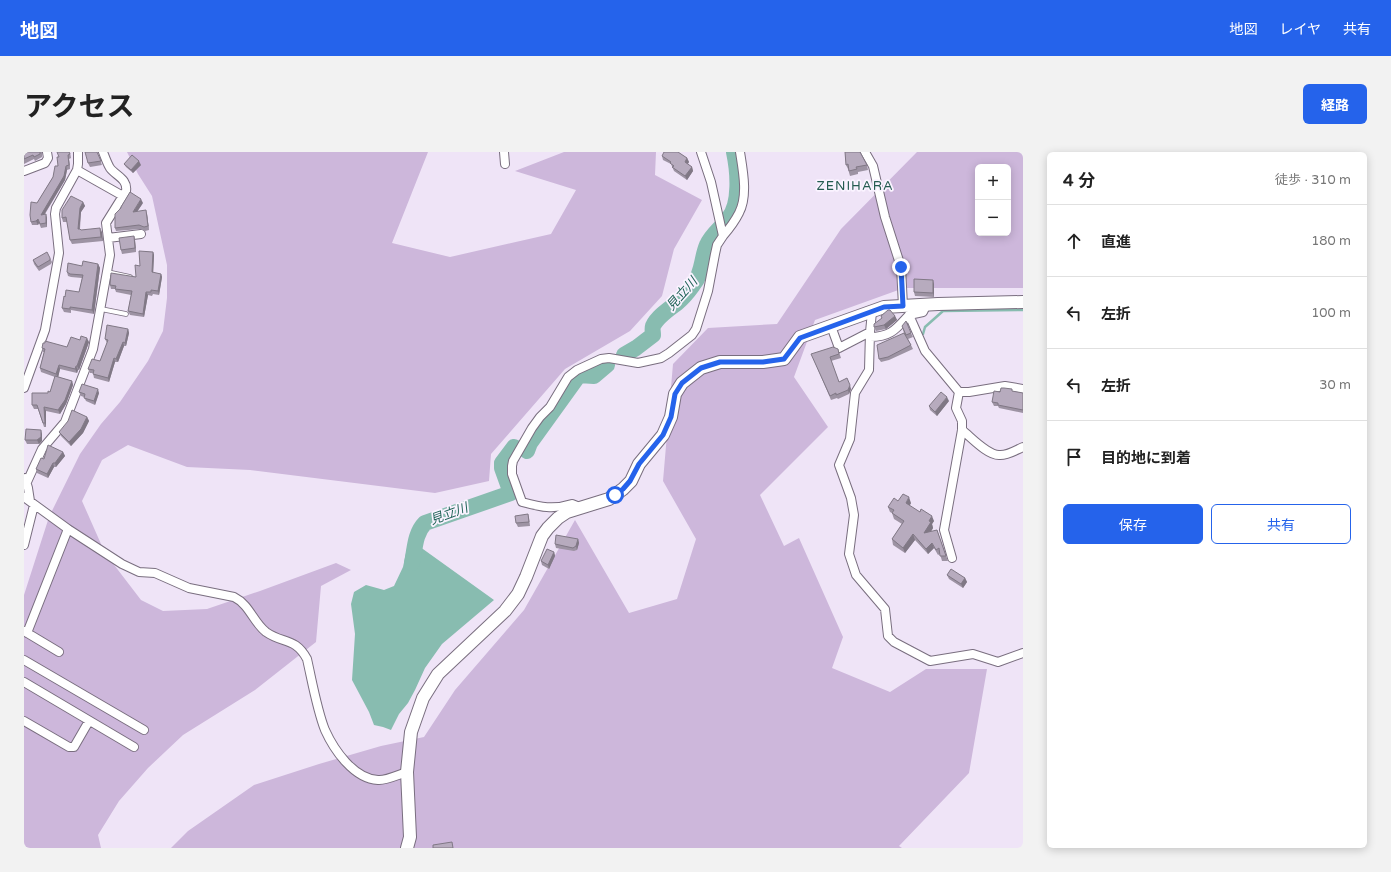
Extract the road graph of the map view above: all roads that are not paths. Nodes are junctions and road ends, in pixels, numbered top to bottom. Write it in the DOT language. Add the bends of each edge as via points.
graph roads {
  1 [pos="47,152"];
  2 [pos="78,152"];
  3 [pos="103,152"];
  4 [pos="504,152"];
  5 [pos="701,152"];
  6 [pos="740,152"];
  7 [pos="865,152"];
  8 [pos="506,164"];
  9 [pos="77,170"];
  10 [pos="24,171"];
  11 [pos="123,196"];
  12 [pos="722,229"];
  13 [pos="141,234"];
  14 [pos="108,238"];
  15 [pos="107,272"];
  16 [pos="132,277"];
  17 [pos="1023,302"];
  18 [pos="101,309"];
  19 [pos="906,310"];
  20 [pos="872,312"];
  21 [pos="126,314"];
  22 [pos="831,326"];
  23 [pos="870,334"];
  24 [pos="24,388"];
  25 [pos="1023,389"];
  26 [pos="959,392"];
  27 [pos="962,430"];
  28 [pos="1023,447"];
  29 [pos="25,480"];
  30 [pos="30,501"];
  31 [pos="582,508"];
  32 [pos="68,529"];
  33 [pos="25,541"];
  34 [pos="952,558"];
  35 [pos="25,632"];
  36 [pos="59,652"];
  37 [pos="1023,653"];
  38 [pos="24,660"];
  39 [pos="24,682"];
  40 [pos="24,721"];
  41 [pos="89,721"];
  42 [pos="144,730"];
  43 [pos="134,747"];
  44 [pos="407,772"];
  45 [pos="407,848"];
  1 -- 10 [label="street" via="48,158 45,163"];
  2 -- 9 [label="street"];
  3 -- 11 [label="street" via="110,168 127,186"];
  4 -- 8 [label="street"];
  5 -- 12 [label="street"];
  6 -- 12 [label="street" via="743,202 737,218"];
  7 -- 19 [label="street" via="873,166 885,217 901,267"];
  9 -- 11 [label="street"];
  9 -- 24 [label="street" via="56,208 59,253 45,330"];
  11 -- 14 [label="street" via="106,223"];
  12 -- 31 [label="street" via="714,254 708,291 692,335 669,353 652,361 638,363 601,359 572,373 550,407 532,428 513,461 511,470 522,502 560,508 572,504"];
  13 -- 14 [label="street"];
  14 -- 15 [label="street" via="110,254"];
  15 -- 16 [label="lane"];
  15 -- 18 [label="street"];
  17 -- 19 [label="street" via="927,304"];
  18 -- 21 [label="lane"];
  18 -- 29 [label="street" via="93,349 65,422 42,449"];
  19 -- 20 [label="street" via="884,307"];
  19 -- 23 [label="street" via="895,331 880,337"];
  19 -- 26 [label="street" via="925,351"];
  20 -- 22 [label="street"];
  20 -- 23 [label="street"];
  22 -- 23 [label="street" via="839,348"];
  22 -- 31 [label="street" via="800,338 784,359 763,362 720,362 701,368 682,383 675,394 671,417 663,435 639,464 627,485 609,499"];
  23 -- 37 [label="street" via="870,370 855,393 850,439 840,465 854,515 849,554 856,575 885,609 888,636 894,642 930,661 974,654 998,662"];
  25 -- 26 [label="street" via="1005,386"];
  26 -- 27 [label="street" via="956,408 962,421"];
  27 -- 28 [label="street" via="990,453 1007,454"];
  27 -- 34 [label="street" via="944,530"];
  29 -- 30 [label="street"];
  30 -- 32 [label="street"];
  30 -- 33 [label="street"];
  31 -- 44 [label="street" via="567,512 548,528 542,536 518,594 505,611 438,674 430,686 410,732"];
  32 -- 35 [label="street"];
  32 -- 44 [label="street" via="139,572 155,573 189,588 240,600 261,628 273,636 293,643 304,654 326,730 338,752 353,769 364,777 376,780"];
  35 -- 36 [label="street"];
  38 -- 42 [label="street"];
  39 -- 41 [label="street"];
  40 -- 41 [label="street" via="69,747 74,747"];
  41 -- 43 [label="street"];
  44 -- 45 [label="street" via="410,837"];
}
